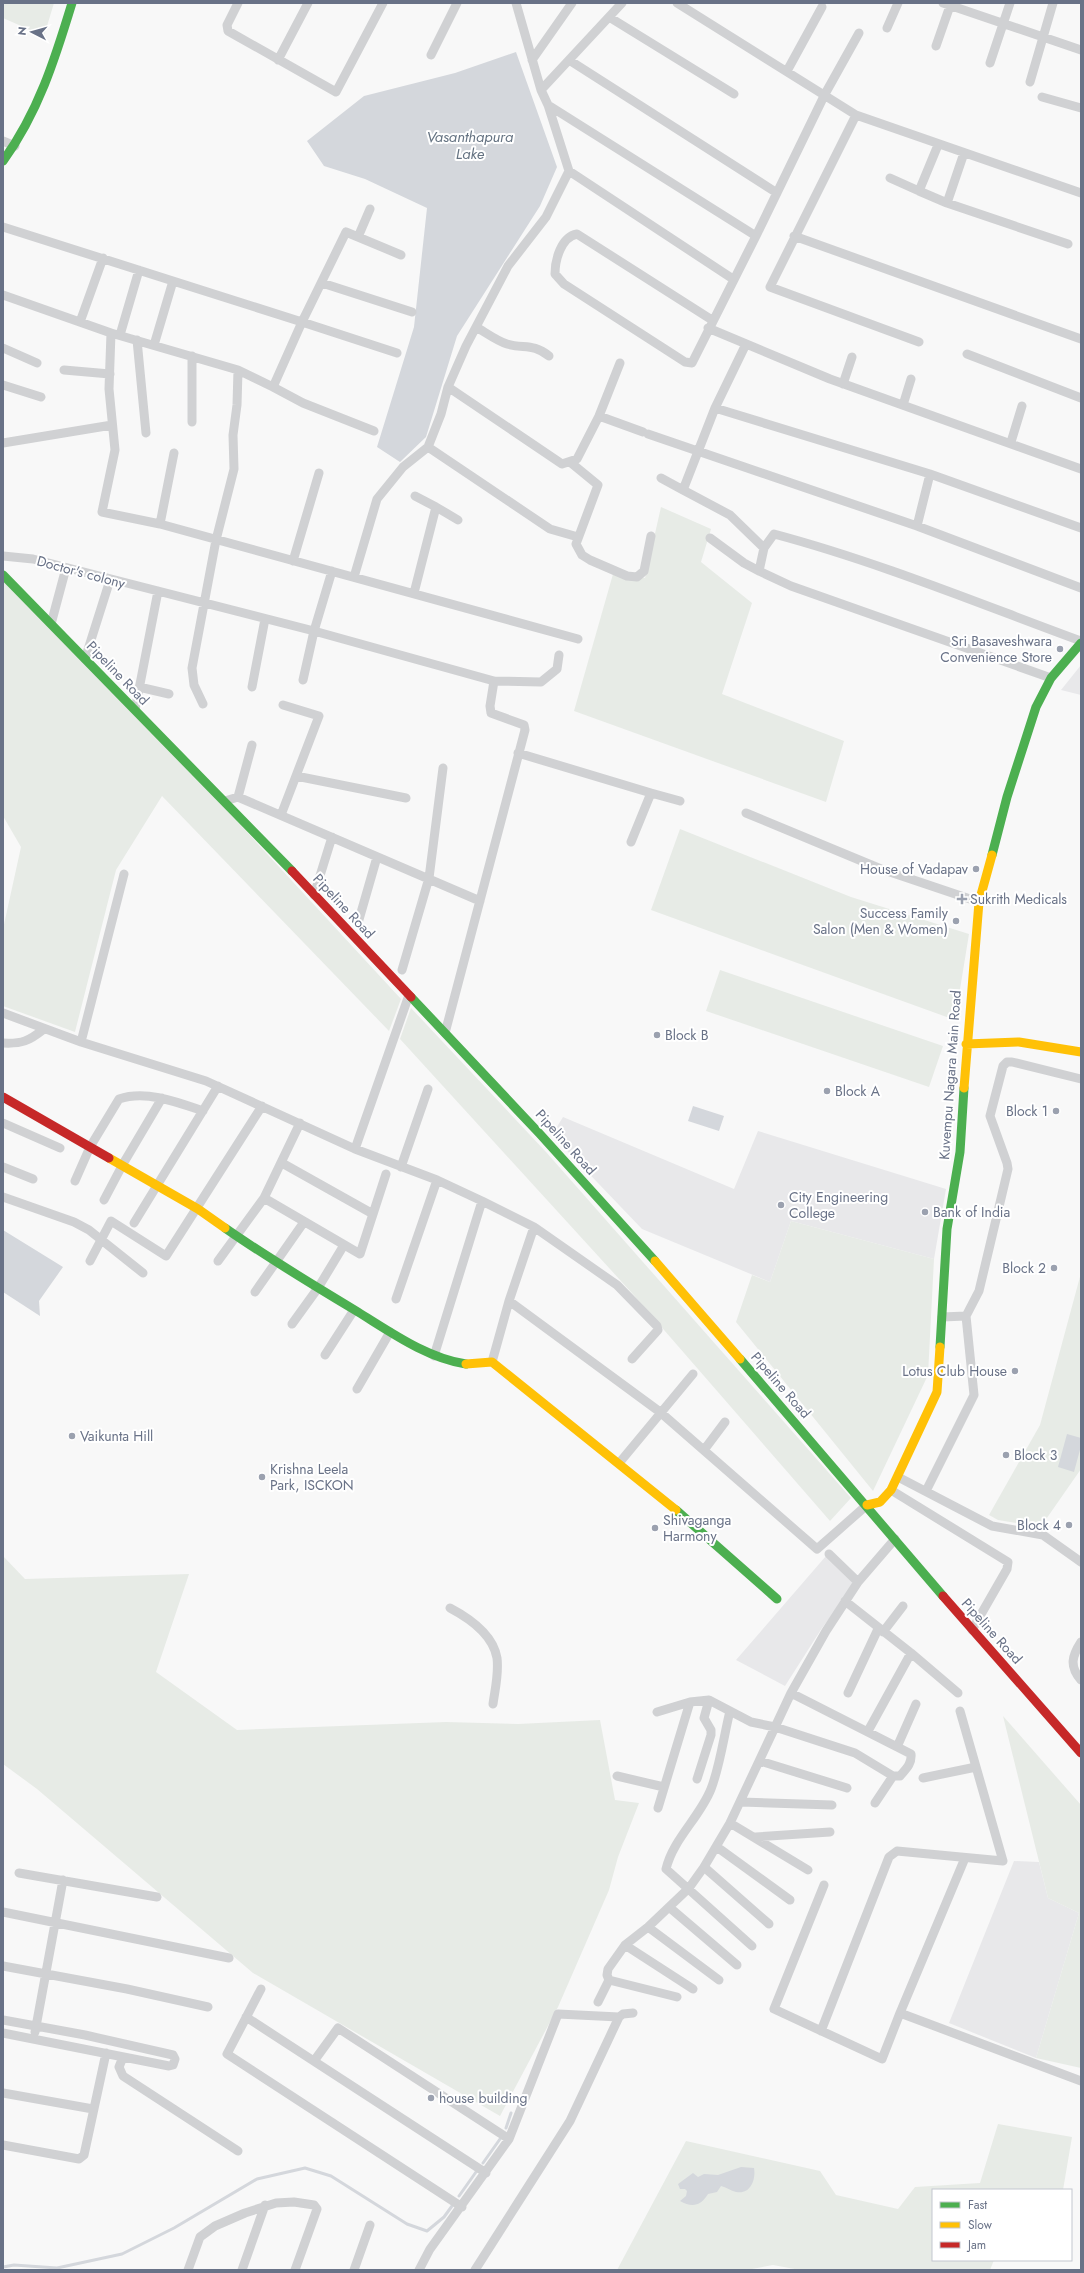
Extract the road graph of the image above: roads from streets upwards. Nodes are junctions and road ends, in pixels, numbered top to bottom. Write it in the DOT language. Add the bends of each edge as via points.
graph roads {
  1 [pos="72,3"];
  2 [pos="238,3"];
  3 [pos="308,3"];
  4 [pos="383,3"];
  5 [pos="458,3"];
  6 [pos="516,3"];
  7 [pos="572,3"];
  8 [pos="622,3"];
  9 [pos="678,3"];
  10 [pos="898,3"];
  11 [pos="1010,3"];
  12 [pos="1053,3"];
  13 [pos="948,4"];
  14 [pos="822,7"];
  15 [pos="609,16"];
  16 [pos="1004,23"];
  17 [pos="887,28"];
  18 [pos="859,33"];
  19 [pos="1044,36"];
  20 [pos="936,46"];
  21 [pos="1081,50"];
  22 [pos="431,55"];
  23 [pos="278,60"];
  24 [pos="532,60"];
  25 [pos="569,60"];
  26 [pos="990,63"];
  27 [pos="787,71"];
  28 [pos="1030,82"];
  29 [pos="541,90"];
  30 [pos="734,94"];
  31 [pos="825,94"];
  32 [pos="1042,97"];
  33 [pos="548,105"];
  34 [pos="1081,108"];
  35 [pos="856,115"];
  36 [pos="3,141"];
  37 [pos="938,145"];
  38 [pos="15,146"];
  39 [pos="964,153"];
  40 [pos="3,160"];
  41 [pos="569,171"];
  42 [pos="890,178"];
  43 [pos="919,191"];
  44 [pos="777,193"];
  45 [pos="1081,193"];
  46 [pos="947,203"];
  47 [pos="370,209"];
  48 [pos="3,226"];
  49 [pos="756,236"];
  50 [pos="794,236"];
  51 [pos="358,237"];
  52 [pos="1068,244"];
  53 [pos="401,256"];
  54 [pos="103,258"];
  55 [pos="139,270"];
  56 [pos="733,279"];
  57 [pos="173,280"];
  58 [pos="322,283"];
  59 [pos="3,295"];
  60 [pos="412,312"];
  61 [pos="80,322"];
  62 [pos="302,322"];
  63 [pos="710,324"];
  64 [pos="476,326"];
  65 [pos="116,334"];
  66 [pos="1081,339"];
  67 [pos="137,340"];
  68 [pos="919,342"];
  69 [pos="746,344"];
  70 [pos="154,346"];
  71 [pos="3,348"];
  72 [pos="396,353"];
  73 [pos="967,354"];
  74 [pos="192,356"];
  75 [pos="549,356"];
  76 [pos="852,357"];
  77 [pos="37,363"];
  78 [pos="620,364"];
  79 [pos="64,370"];
  80 [pos="238,370"];
  81 [pos="110,374"];
  82 [pos="911,379"];
  83 [pos="843,384"];
  84 [pos="3,385"];
  85 [pos="273,387"];
  86 [pos="448,387"];
  87 [pos="41,397"];
  88 [pos="1081,398"];
  89 [pos="903,405"];
  90 [pos="1022,406"];
  91 [pos="715,408"];
  92 [pos="599,416"];
  93 [pos="192,422"];
  94 [pos="112,425"];
  95 [pos="374,431"];
  96 [pos="146,433"];
  97 [pos="1011,442"];
  98 [pos="3,443"];
  99 [pos="428,447"];
  100 [pos="698,450"];
  101 [pos="174,453"];
  102 [pos="570,462"];
  103 [pos="1081,469"];
  104 [pos="319,473"];
  105 [pos="930,474"];
  106 [pos="661,478"];
  107 [pos="683,490"];
  108 [pos="415,496"];
  109 [pos="436,507"];
  110 [pos="458,520"];
  111 [pos="160,524"];
  112 [pos="917,526"];
  113 [pos="1081,528"];
  114 [pos="651,536"];
  115 [pos="578,537"];
  116 [pos="710,538"];
  117 [pos="216,540"];
  118 [pos="764,548"];
  119 [pos="3,556"];
  120 [pos="293,561"];
  121 [pos="66,568"];
  122 [pos="332,571"];
  123 [pos="759,571"];
  124 [pos="3,575"];
  125 [pos="354,577"];
  126 [pos="110,580"];
  127 [pos="1081,588"];
  128 [pos="158,592"];
  129 [pos="414,593"];
  130 [pos="204,603"];
  131 [pos="265,619"];
  132 [pos="51,624"];
  133 [pos="314,631"];
  134 [pos="578,639"];
  135 [pos="1081,642"];
  136 [pos="560,654"];
  137 [pos="85,659"];
  138 [pos="1051,678"];
  139 [pos="303,680"];
  140 [pos="494,681"];
  141 [pos="139,687"];
  142 [pos="252,687"];
  143 [pos="169,694"];
  144 [pos="203,704"];
  145 [pos="283,706"];
  146 [pos="135,710"];
  147 [pos="252,745"];
  148 [pos="518,753"];
  149 [pos="444,768"];
  150 [pos="296,776"];
  151 [pos="651,792"];
  152 [pos="238,797"];
  153 [pos="406,798"];
  154 [pos="225,801"];
  155 [pos="680,801"];
  156 [pos="746,813"];
  157 [pos="280,815"];
  158 [pos="332,837"];
  159 [pos="631,842"];
  160 [pos="377,857"];
  161 [pos="124,874"];
  162 [pos="429,878"];
  163 [pos="314,895"];
  164 [pos="480,901"];
  165 [pos="979,902"];
  166 [pos="358,923"];
  167 [pos="402,970"];
  168 [pos="409,995"];
  169 [pos="3,1013"];
  170 [pos="44,1028"];
  171 [pos="445,1033"];
  172 [pos="81,1042"];
  173 [pos="3,1043"];
  174 [pos="966,1044"];
  175 [pos="1081,1052"];
  176 [pos="1081,1079"];
  177 [pos="218,1086"];
  178 [pos="428,1088"];
  179 [pos="3,1098"];
  180 [pos="162,1098"];
  181 [pos="262,1106"];
  182 [pos="203,1111"];
  183 [pos="3,1123"];
  184 [pos="300,1123"];
  185 [pos="90,1147"];
  186 [pos="60,1148"];
  187 [pos="355,1149"];
  188 [pos="282,1163"];
  189 [pos="123,1164"];
  190 [pos="3,1167"];
  191 [pos="401,1167"];
  192 [pos="386,1174"];
  193 [pos="33,1179"];
  194 [pos="437,1180"];
  195 [pos="75,1181"];
  196 [pos="158,1185"];
  197 [pos="3,1197"];
  198 [pos="264,1198"];
  199 [pos="104,1200"];
  200 [pos="482,1201"];
  201 [pos="198,1208"];
  202 [pos="373,1214"];
  203 [pos="304,1222"];
  204 [pos="134,1224"];
  205 [pos="534,1227"];
  206 [pos="237,1235"];
  207 [pos="101,1239"];
  208 [pos="344,1245"];
  209 [pos="90,1261"];
  210 [pos="218,1261"];
  211 [pos="276,1262"];
  212 [pos="143,1273"];
  213 [pos="318,1288"];
  214 [pos="255,1292"];
  215 [pos="396,1299"];
  216 [pos="508,1301"];
  217 [pos="354,1310"];
  218 [pos="966,1316"];
  219 [pos="942,1317"];
  220 [pos="292,1324"];
  221 [pos="390,1332"];
  222 [pos="325,1355"];
  223 [pos="434,1356"];
  224 [pos="632,1359"];
  225 [pos="492,1362"];
  226 [pos="693,1374"];
  227 [pos="356,1389"];
  228 [pos="660,1412"];
  229 [pos="725,1422"];
  230 [pos="704,1450"];
  231 [pos="620,1462"];
  232 [pos="898,1477"];
  233 [pos="891,1490"];
  234 [pos="926,1491"];
  235 [pos="866,1505"];
  236 [pos="894,1540"];
  237 [pos="830,1554"];
  238 [pos="1081,1562"];
  239 [pos="858,1582"];
  240 [pos="777,1599"];
  241 [pos="844,1602"];
  242 [pos="903,1606"];
  243 [pos="450,1608"];
  244 [pos="881,1630"];
  245 [pos="972,1630"];
  246 [pos="1081,1642"];
  247 [pos="911,1653"];
  248 [pos="1081,1680"];
  249 [pos="791,1693"];
  250 [pos="848,1693"];
  251 [pos="958,1693"];
  252 [pos="709,1700"];
  253 [pos="690,1702"];
  254 [pos="493,1704"];
  255 [pos="916,1704"];
  256 [pos="730,1711"];
  257 [pos="960,1711"];
  258 [pos="658,1712"];
  259 [pos="775,1727"];
  260 [pos="868,1731"];
  261 [pos="898,1747"];
  262 [pos="1081,1753"];
  263 [pos="760,1761"];
  264 [pos="976,1767"];
  265 [pos="618,1776"];
  266 [pos="893,1776"];
  267 [pos="924,1778"];
  268 [pos="697,1779"];
  269 [pos="664,1787"];
  270 [pos="847,1788"];
  271 [pos="741,1802"];
  272 [pos="875,1803"];
  273 [pos="832,1805"];
  274 [pos="658,1808"];
  275 [pos="730,1823"];
  276 [pos="830,1832"];
  277 [pos="756,1837"];
  278 [pos="717,1847"];
  279 [pos="965,1858"];
  280 [pos="704,1867"];
  281 [pos="808,1870"];
  282 [pos="19,1873"];
  283 [pos="64,1880"];
  284 [pos="824,1885"];
  285 [pos="689,1888"];
  286 [pos="157,1898"];
  287 [pos="790,1900"];
  288 [pos="669,1907"];
  289 [pos="3,1912"];
  290 [pos="56,1922"];
  291 [pos="769,1924"];
  292 [pos="648,1927"];
  293 [pos="625,1945"];
  294 [pos="752,1946"];
  295 [pos="229,1958"];
  296 [pos="737,1965"];
  297 [pos="3,1966"];
  298 [pos="46,1975"];
  299 [pos="609,1980"];
  300 [pos="719,1980"];
  301 [pos="261,1989"];
  302 [pos="693,1989"];
  303 [pos="677,1997"];
  304 [pos="598,2002"];
  305 [pos="208,2007"];
  306 [pos="900,2013"];
  307 [pos="633,2014"];
  308 [pos="246,2017"];
  309 [pos="619,2017"];
  310 [pos="3,2020"];
  311 [pos="36,2026"];
  312 [pos="821,2031"];
  313 [pos="3,2033"];
  314 [pos="34,2039"];
  315 [pos="106,2053"];
  316 [pos="123,2057"];
  317 [pos="314,2061"];
  318 [pos="1081,2081"];
  319 [pos="3,2093"];
  320 [pos="93,2109"];
  321 [pos="510,2139"];
  322 [pos="3,2145"];
  323 [pos="238,2151"];
  324 [pos="486,2173"];
  325 [pos="265,2205"];
  326 [pos="462,2207"];
  327 [pos="370,2225"];
  328 [pos="188,2270"];
  329 [pos="242,2270"];
  330 [pos="295,2270"];
  331 [pos="354,2270"];
  332 [pos="419,2270"];
  333 [pos="475,2270"];
  1 -- 38 [label="street" via="49,77"];
  2 -- 23 [label="street" via="227,25 228,31"];
  3 -- 23 [label="street"];
  4 -- 23 [label="street" via="337,92"];
  5 -- 22 [label="street"];
  6 -- 24 [label="street"];
  7 -- 24 [label="street"];
  8 -- 15 [label="street"];
  9 -- 27 [label="street"];
  10 -- 17 [label="street"];
  11 -- 16 [label="street"];
  12 -- 19 [label="street"];
  13 -- 16 [label="street"];
  13 -- 20 [label="street"];
  14 -- 27 [label="street"];
  15 -- 25 [label="street"];
  15 -- 30 [label="street"];
  16 -- 19 [label="street"];
  16 -- 26 [label="street"];
  18 -- 31 [label="street"];
  19 -- 21 [label="street"];
  19 -- 28 [label="street"];
  24 -- 29 [label="street"];
  25 -- 29 [label="street"];
  25 -- 44 [label="street"];
  27 -- 31 [label="street"];
  29 -- 33 [label="street"];
  31 -- 35 [label="street"];
  31 -- 44 [label="street"];
  32 -- 34 [label="street"];
  33 -- 41 [label="street"];
  33 -- 49 [label="street"];
  35 -- 37 [label="street"];
  35 -- 50 [label="street"];
  36 -- 38 [label="street"];
  37 -- 39 [label="street"];
  37 -- 43 [label="street"];
  38 -- 40 [label="street"];
  39 -- 45 [label="street"];
  39 -- 46 [label="street"];
  41 -- 56 [label="street"];
  41 -- 64 [label="street" via="546,216 508,266"];
  42 -- 43 [label="street"];
  43 -- 46 [label="street"];
  44 -- 49 [label="street"];
  46 -- 52 [label="street"];
  47 -- 51 [label="street"];
  48 -- 54 [label="street"];
  49 -- 56 [label="street"];
  50 -- 66 [label="street"];
  50 -- 68 [label="street" via="770,287"];
  51 -- 53 [label="street"];
  51 -- 58 [label="street" via="346,232"];
  54 -- 55 [label="street"];
  54 -- 61 [label="street"];
  55 -- 57 [label="street"];
  55 -- 65 [label="street"];
  56 -- 63 [label="street"];
  57 -- 62 [label="street"];
  57 -- 70 [label="street"];
  58 -- 60 [label="street"];
  58 -- 62 [label="street"];
  59 -- 61 [label="street"];
  61 -- 65 [label="street"];
  62 -- 72 [label="street"];
  62 -- 85 [label="street"];
  63 -- 63 [label="street" via="577,234 570,235 564,241 555,264 555,274 564,284 685,362 692,363"];
  63 -- 69 [label="street"];
  64 -- 75 [label="street" via="507,344 529,345 541,349"];
  64 -- 86 [label="street"];
  65 -- 67 [label="street"];
  65 -- 81 [label="street"];
  67 -- 70 [label="street"];
  67 -- 96 [label="street"];
  69 -- 83 [label="street"];
  69 -- 91 [label="street"];
  70 -- 74 [label="street"];
  71 -- 77 [label="street"];
  73 -- 88 [label="street"];
  74 -- 80 [label="street"];
  74 -- 93 [label="street"];
  76 -- 83 [label="street"];
  78 -- 92 [label="street"];
  79 -- 81 [label="street"];
  80 -- 85 [label="street"];
  80 -- 117 [label="street" via="233,435 234,469"];
  81 -- 94 [label="street"];
  82 -- 89 [label="street"];
  83 -- 89 [label="street"];
  84 -- 87 [label="street"];
  85 -- 95 [label="street" via="303,403"];
  86 -- 99 [label="street"];
  86 -- 102 [label="street" via="562,464"];
  89 -- 97 [label="street"];
  90 -- 97 [label="street"];
  91 -- 100 [label="street"];
  91 -- 105 [label="street"];
  92 -- 100 [label="street"];
  92 -- 102 [label="street" via="577,459"];
  94 -- 98 [label="street"];
  94 -- 111 [label="street" via="115,450 102,512"];
  97 -- 103 [label="street"];
  99 -- 115 [label="street" via="550,529"];
  99 -- 125 [label="street" via="403,467 377,499"];
  100 -- 107 [label="street"];
  100 -- 112 [label="street"];
  101 -- 111 [label="street"];
  102 -- 115 [label="street" via="598,485"];
  104 -- 120 [label="street"];
  105 -- 112 [label="street"];
  105 -- 113 [label="street"];
  106 -- 107 [label="street"];
  107 -- 118 [label="street" via="730,515"];
  108 -- 109 [label="street"];
  109 -- 110 [label="street"];
  109 -- 129 [label="street"];
  111 -- 117 [label="street"];
  112 -- 127 [label="street"];
  114 -- 115 [label="street" via="644,570 642,574 632,577 582,555 576,544"];
  116 -- 123 [label="street"];
  117 -- 120 [label="street"];
  117 -- 130 [label="street"];
  118 -- 123 [label="street"];
  118 -- 135 [label="street" via="774,534 799,541 851,557"];
  119 -- 121 [label="street, Doctor's colony" via="33,559"];
  120 -- 122 [label="street"];
  121 -- 126 [label="street, Doctor's colony"];
  121 -- 132 [label="street"];
  122 -- 125 [label="street"];
  122 -- 133 [label="street"];
  123 -- 138 [label="street" via="791,586"];
  124 -- 132 [label="street, Pipeline Road"];
  125 -- 129 [label="street"];
  126 -- 128 [label="street, Doctor's colony"];
  126 -- 137 [label="street"];
  128 -- 130 [label="street, Doctor's colony"];
  128 -- 141 [label="street"];
  129 -- 134 [label="street"];
  130 -- 131 [label="street, Doctor's colony"];
  130 -- 144 [label="street" via="192,668 194,684"];
  131 -- 133 [label="street, Doctor's colony"];
  131 -- 142 [label="street"];
  132 -- 137 [label="street, Pipeline Road"];
  133 -- 139 [label="street"];
  133 -- 140 [label="street, Doctor's colony"];
  135 -- 138 [label="street, Kuvempu Nagara Main Road"];
  136 -- 140 [label="street, Doctor's colony" via="557,669 541,682"];
  137 -- 146 [label="street, Pipeline Road"];
  138 -- 165 [label="street, Kuvempu Nagara Main Road" via="1036,707 1018,762"];
  140 -- 148 [label="street" via="491,713 521,724 525,728"];
  141 -- 143 [label="street"];
  141 -- 146 [label="street"];
  145 -- 150 [label="street" via="319,716"];
  146 -- 154 [label="street, Pipeline Road"];
  147 -- 152 [label="street"];
  148 -- 151 [label="street"];
  148 -- 164 [label="street"];
  149 -- 162 [label="street"];
  150 -- 153 [label="street"];
  150 -- 157 [label="street"];
  151 -- 155 [label="street"];
  151 -- 159 [label="street"];
  152 -- 154 [label="street"];
  152 -- 157 [label="street"];
  154 -- 163 [label="street, Pipeline Road"];
  156 -- 165 [label="street" via="881,869"];
  157 -- 158 [label="street"];
  158 -- 160 [label="street"];
  158 -- 163 [label="street"];
  160 -- 162 [label="street"];
  160 -- 166 [label="street"];
  161 -- 172 [label="street"];
  162 -- 164 [label="street"];
  162 -- 167 [label="street"];
  163 -- 168 [label="street, Pipeline Road"];
  164 -- 171 [label="street"];
  165 -- 174 [label="street, Kuvempu Nagara Main Road"];
  168 -- 171 [label="street, Pipeline Road"];
  168 -- 187 [label="street"];
  169 -- 170 [label="street"];
  170 -- 172 [label="street"];
  170 -- 173 [label="street" via="34,1037 19,1044"];
  171 -- 235 [label="street, Pipeline Road" via="700,1312"];
  172 -- 177 [label="street"];
  174 -- 175 [label="street" via="1019,1042"];
  174 -- 219 [label="street, Kuvempu Nagara Main Road" via="961,1145 947,1229"];
  176 -- 218 [label="street" via="1012,1062 1007,1062 1003,1066 990,1116 1008,1169 979,1291"];
  177 -- 181 [label="street"];
  177 -- 182 [label="street"];
  178 -- 191 [label="street"];
  179 -- 185 [label="street"];
  180 -- 182 [label="street"];
  180 -- 185 [label="street" via="128,1096 119,1099"];
  180 -- 189 [label="street"];
  181 -- 184 [label="street"];
  181 -- 201 [label="street"];
  182 -- 196 [label="street"];
  183 -- 186 [label="street"];
  184 -- 187 [label="street"];
  184 -- 188 [label="street"];
  185 -- 189 [label="street"];
  185 -- 195 [label="street"];
  187 -- 191 [label="street"];
  188 -- 198 [label="street"];
  188 -- 202 [label="street"];
  189 -- 196 [label="street"];
  189 -- 199 [label="street"];
  190 -- 193 [label="street"];
  191 -- 194 [label="street"];
  192 -- 202 [label="street"];
  194 -- 200 [label="street"];
  194 -- 215 [label="street"];
  196 -- 201 [label="street"];
  196 -- 204 [label="street"];
  197 -- 207 [label="street" via="74,1222"];
  198 -- 203 [label="street"];
  198 -- 206 [label="street"];
  200 -- 205 [label="street"];
  200 -- 223 [label="street"];
  201 -- 206 [label="street"];
  201 -- 207 [label="street" via="166,1256 111,1221"];
  202 -- 208 [label="street" via="360,1254"];
  203 -- 208 [label="street"];
  203 -- 211 [label="street"];
  205 -- 216 [label="street"];
  205 -- 224 [label="street" via="617,1285 657,1326 658,1330"];
  206 -- 210 [label="street"];
  206 -- 211 [label="street"];
  207 -- 209 [label="street"];
  207 -- 212 [label="street"];
  208 -- 213 [label="street"];
  211 -- 213 [label="street"];
  211 -- 214 [label="street"];
  213 -- 217 [label="street"];
  213 -- 220 [label="street"];
  216 -- 225 [label="street"];
  216 -- 228 [label="street"];
  217 -- 221 [label="street"];
  217 -- 222 [label="street"];
  218 -- 219 [label="street"];
  218 -- 234 [label="street" via="974,1395"];
  219 -- 232 [label="street, Kuvempu Nagara Main Road" via="937,1392"];
  221 -- 223 [label="street"];
  221 -- 227 [label="street"];
  223 -- 225 [label="street" via="468,1365"];
  225 -- 231 [label="street"];
  226 -- 228 [label="street"];
  228 -- 230 [label="street"];
  228 -- 231 [label="street"];
  229 -- 230 [label="street"];
  230 -- 235 [label="street" via="817,1549"];
  231 -- 240 [label="street"];
  232 -- 233 [label="street, Kuvempu Nagara Main Road"];
  232 -- 234 [label="street"];
  233 -- 235 [label="street, Kuvempu Nagara Main Road" via="880,1502"];
  233 -- 245 [label="street" via="1008,1562 1008,1569"];
  234 -- 238 [label="street" via="992,1526 1042,1535"];
  235 -- 236 [label="street, Pipeline Road"];
  236 -- 239 [label="street"];
  236 -- 245 [label="street, Pipeline Road"];
  237 -- 239 [label="street"];
  239 -- 241 [label="street"];
  241 -- 244 [label="street"];
  241 -- 249 [label="street"];
  242 -- 244 [label="street"];
  243 -- 254 [label="street" via="468,1618 482,1632 497,1657"];
  244 -- 247 [label="street"];
  244 -- 250 [label="street"];
  245 -- 262 [label="street, Pipeline Road"];
  246 -- 248 [label="street" via="1072,1661"];
  247 -- 251 [label="street"];
  247 -- 260 [label="street"];
  249 -- 259 [label="street"];
  249 -- 260 [label="street"];
  252 -- 253 [label="street"];
  252 -- 256 [label="street"];
  252 -- 268 [label="street" via="704,1722 711,1730 711,1735"];
  253 -- 258 [label="street"];
  253 -- 269 [label="street"];
  255 -- 261 [label="street"];
  256 -- 259 [label="street" via="751,1722"];
  256 -- 285 [label="street" via="711,1789 691,1825 670,1855 666,1869"];
  257 -- 264 [label="street"];
  259 -- 263 [label="street"];
  259 -- 266 [label="street" via="855,1753"];
  260 -- 261 [label="street"];
  261 -- 266 [label="street" via="911,1754 912,1761 900,1776"];
  263 -- 270 [label="street"];
  263 -- 271 [label="street"];
  264 -- 267 [label="street"];
  264 -- 279 [label="street" via="1003,1861"];
  265 -- 269 [label="street"];
  266 -- 272 [label="street"];
  269 -- 274 [label="street"];
  271 -- 273 [label="street"];
  271 -- 275 [label="street"];
  275 -- 277 [label="street"];
  275 -- 278 [label="street"];
  276 -- 277 [label="street"];
  277 -- 281 [label="street"];
  278 -- 280 [label="street"];
  278 -- 287 [label="street"];
  279 -- 306 [label="street"];
  279 -- 312 [label="street" via="896,1851 889,1856"];
  280 -- 285 [label="street"];
  280 -- 291 [label="street"];
  282 -- 283 [label="street"];
  283 -- 286 [label="street"];
  283 -- 290 [label="street"];
  284 -- 312 [label="street" via="774,2009"];
  285 -- 288 [label="street"];
  285 -- 294 [label="street"];
  288 -- 292 [label="street"];
  288 -- 296 [label="street"];
  289 -- 290 [label="street"];
  290 -- 295 [label="street"];
  290 -- 298 [label="street"];
  292 -- 293 [label="street"];
  292 -- 300 [label="street"];
  293 -- 299 [label="street" via="608,1969"];
  293 -- 302 [label="street"];
  297 -- 298 [label="street"];
  298 -- 305 [label="street"];
  298 -- 311 [label="street"];
  299 -- 303 [label="street"];
  299 -- 304 [label="street"];
  301 -- 308 [label="street"];
  306 -- 312 [label="street" via="882,2059"];
  306 -- 318 [label="street"];
  307 -- 309 [label="street" via="623,2014"];
  308 -- 317 [label="street"];
  308 -- 326 [label="street" via="227,2054"];
  309 -- 321 [label="street" via="558,2014"];
  309 -- 333 [label="street" via="570,2121"];
  310 -- 311 [label="street"];
  311 -- 314 [label="street"];
  311 -- 316 [label="street" via="129,2044 173,2055 175,2059 169,2066"];
  313 -- 314 [label="street"];
  314 -- 315 [label="street"];
  315 -- 316 [label="street"];
  315 -- 320 [label="street"];
  316 -- 323 [label="street" via="119,2067 123,2076"];
  317 -- 321 [label="street" via="338,2028"];
  317 -- 324 [label="street"];
  319 -- 320 [label="street"];
  320 -- 322 [label="street" via="84,2155 79,2158"];
  321 -- 324 [label="street"];
  324 -- 326 [label="street"];
  325 -- 328 [label="street" via="207,2231 197,2243"];
  325 -- 329 [label="street"];
  325 -- 330 [label="street" via="294,2202 314,2205 316,2208"];
  326 -- 332 [label="street" via="430,2249"];
  327 -- 331 [label="street"];
}
